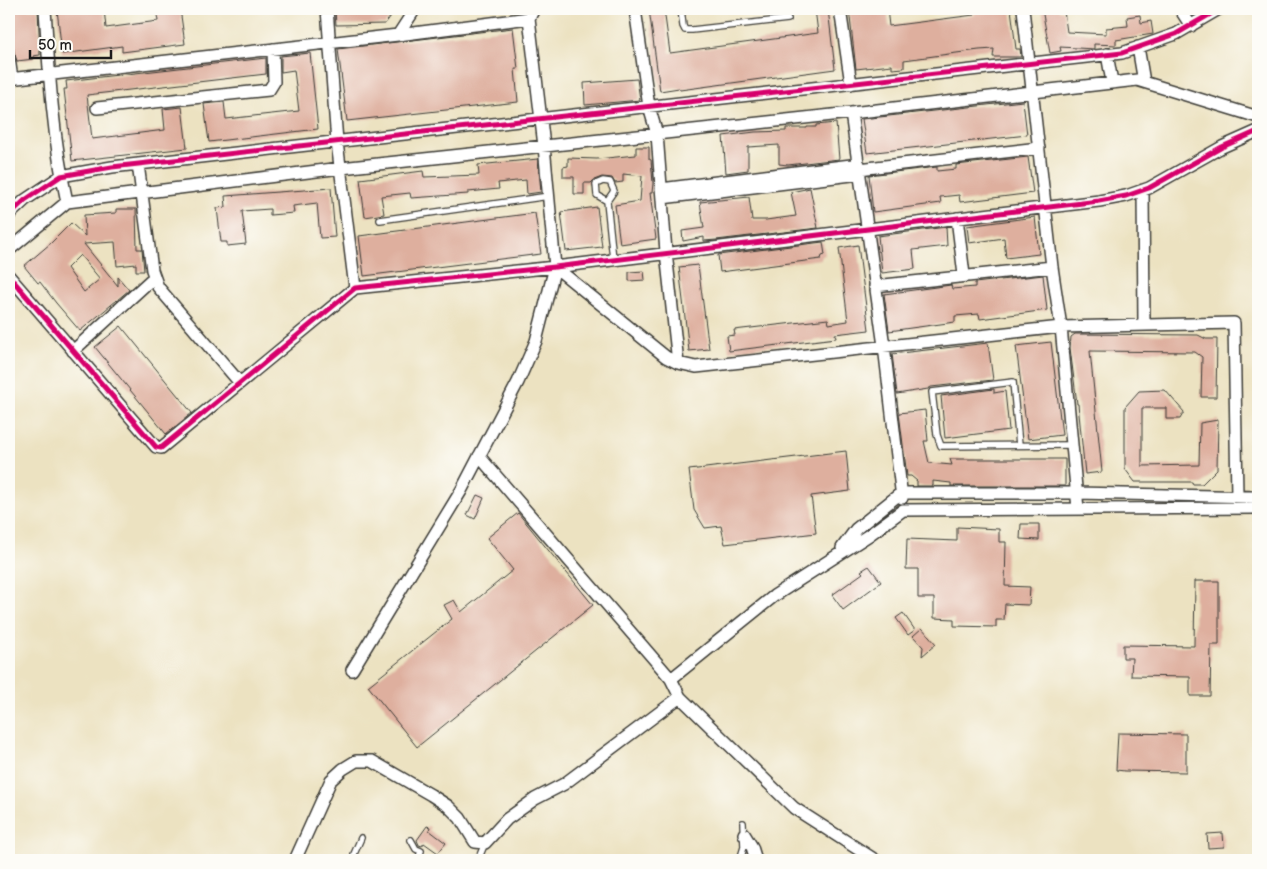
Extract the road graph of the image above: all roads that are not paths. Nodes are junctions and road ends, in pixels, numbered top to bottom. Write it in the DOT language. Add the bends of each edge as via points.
graph roads {
  1 [pos="45,9"];
  2 [pos="327,9"];
  3 [pos="415,9"];
  4 [pos="635,9"];
  5 [pos="680,9"];
  6 [pos="840,9"];
  7 [pos="1023,9"];
  8 [pos="1180,9"];
  9 [pos="1220,9"];
  10 [pos="531,13"];
  11 [pos="788,19"];
  12 [pos="1190,26"];
  13 [pos="398,35"];
  14 [pos="330,42"];
  15 [pos="1138,47"];
  16 [pos="273,49"];
  17 [pos="1108,54"];
  18 [pos="9,58"];
  19 [pos="1030,63"];
  20 [pos="49,74"];
  21 [pos="10,79"];
  22 [pos="1112,82"];
  23 [pos="1144,82"];
  24 [pos="851,84"];
  25 [pos="1033,92"];
  26 [pos="649,107"];
  27 [pos="97,108"];
  28 [pos="851,113"];
  29 [pos="1258,117"];
  30 [pos="541,119"];
  31 [pos="1258,131"];
  32 [pos="657,134"];
  33 [pos="337,142"];
  34 [pos="544,146"];
  35 [pos="1039,148"];
  36 [pos="138,164"];
  37 [pos="341,168"];
  38 [pos="859,169"];
  39 [pos="61,176"];
  40 [pos="1142,190"];
  41 [pos="142,193"];
  42 [pos="662,193"];
  43 [pos="549,196"];
  44 [pos="607,201"];
  45 [pos="67,202"];
  46 [pos="1045,207"];
  47 [pos="9,215"];
  48 [pos="957,218"];
  49 [pos="380,220"];
  50 [pos="867,228"];
  51 [pos="9,250"];
  52 [pos="666,252"];
  53 [pos="613,259"];
  54 [pos="556,267"];
  55 [pos="1052,267"];
  56 [pos="964,275"];
  57 [pos="9,276"];
  58 [pos="154,277"];
  59 [pos="875,286"];
  60 [pos="355,288"];
  61 [pos="1144,324"];
  62 [pos="1061,327"];
  63 [pos="884,346"];
  64 [pos="73,351"];
  65 [pos="678,363"];
  66 [pos="240,383"];
  67 [pos="1020,445"];
  68 [pos="1072,445"];
  69 [pos="479,456"];
  70 [pos="901,493"];
  71 [pos="1077,493"];
  72 [pos="1237,496"];
  73 [pos="1258,496"];
  74 [pos="1258,508"];
  75 [pos="1078,509"];
  76 [pos="903,510"];
  77 [pos="838,554"];
  78 [pos="352,670"];
  79 [pos="670,679"];
  80 [pos="680,697"];
  81 [pos="744,829"];
  82 [pos="361,838"];
  83 [pos="411,840"];
  84 [pos="485,843"];
  85 [pos="295,860"];
  86 [pos="360,860"];
  87 [pos="418,860"];
  88 [pos="478,860"];
  89 [pos="740,860"];
  90 [pos="756,860"];
  91 [pos="875,860"];
  1 -- 20 [label="street"];
  2 -- 14 [label="street"];
  3 -- 13 [label="street"];
  4 -- 26 [label="street"];
  5 -- 11 [label="lane" via="685,30"];
  6 -- 24 [label="street"];
  7 -- 19 [label="street"];
  8 -- 12 [label="street"];
  9 -- 12 [label="street"];
  10 -- 13 [label="street"];
  10 -- 30 [label="street"];
  12 -- 15 [label="street"];
  13 -- 14 [label="street"];
  14 -- 16 [label="street"];
  14 -- 33 [label="street"];
  15 -- 17 [label="street"];
  15 -- 23 [label="street"];
  16 -- 20 [label="street"];
  16 -- 27 [label="street" via="274,82 270,90"];
  17 -- 19 [label="street"];
  17 -- 22 [label="street"];
  18 -- 21 [label="street"];
  19 -- 24 [label="street"];
  19 -- 25 [label="street"];
  20 -- 21 [label="street"];
  20 -- 39 [label="street"];
  22 -- 23 [label="street"];
  22 -- 25 [label="street"];
  23 -- 29 [label="street"];
  24 -- 26 [label="street"];
  25 -- 28 [label="street"];
  25 -- 35 [label="street"];
  26 -- 30 [label="street"];
  26 -- 32 [label="street"];
  28 -- 32 [label="street"];
  28 -- 38 [label="street"];
  30 -- 33 [label="street"];
  30 -- 34 [label="street"];
  31 -- 40 [label="street"];
  32 -- 34 [label="street"];
  32 -- 42 [label="street"];
  33 -- 36 [label="street"];
  33 -- 37 [label="street"];
  34 -- 37 [label="street"];
  34 -- 43 [label="street"];
  35 -- 38 [label="street"];
  35 -- 46 [label="street"];
  36 -- 39 [label="street"];
  36 -- 41 [label="street"];
  37 -- 41 [label="street"];
  37 -- 60 [label="street"];
  38 -- 42 [label="street"];
  38 -- 50 [label="street"];
  39 -- 45 [label="street"];
  39 -- 47 [label="street"];
  40 -- 46 [label="street" via="1099,202"];
  40 -- 61 [label="street"];
  41 -- 45 [label="street"];
  41 -- 58 [label="street"];
  42 -- 52 [label="street"];
  43 -- 49 [label="lane"];
  43 -- 54 [label="street"];
  44 -- 53 [label="lane"];
  45 -- 51 [label="street"];
  46 -- 48 [label="street"];
  46 -- 55 [label="street"];
  48 -- 50 [label="street"];
  48 -- 56 [label="street"];
  50 -- 52 [label="street"];
  50 -- 59 [label="street"];
  52 -- 53 [label="street"];
  52 -- 65 [label="street"];
  53 -- 54 [label="street"];
  54 -- 60 [label="street"];
  54 -- 65 [label="street" via="666,357"];
  54 -- 69 [label="street" via="536,341"];
  55 -- 56 [label="street"];
  55 -- 62 [label="street"];
  56 -- 59 [label="street"];
  57 -- 64 [label="street"];
  58 -- 64 [label="street"];
  58 -- 66 [label="street" via="158,287"];
  59 -- 63 [label="street"];
  60 -- 66 [label="street"];
  61 -- 62 [label="street"];
  61 -- 72 [label="street" via="1234,323"];
  62 -- 63 [label="street"];
  62 -- 68 [label="street"];
  63 -- 65 [label="street" via="696,367"];
  63 -- 70 [label="street"];
  64 -- 66 [label="street" via="158,448"];
  67 -- 67 [label="lane" via="941,446 932,392 1013,382"];
  67 -- 68 [label="lane"];
  68 -- 71 [label="street"];
  69 -- 78 [label="street"];
  69 -- 79 [label="street"];
  70 -- 71 [label="street"];
  70 -- 76 [label="street"];
  70 -- 77 [label="street" via="856,529"];
  71 -- 72 [label="street"];
  71 -- 75 [label="street"];
  72 -- 73 [label="street"];
  74 -- 75 [label="street"];
  75 -- 76 [label="street"];
  76 -- 77 [label="street"];
  77 -- 79 [label="street" via="774,596"];
  79 -- 80 [label="street"];
  80 -- 84 [label="street" via="564,784 507,819"];
  80 -- 91 [label="street" via="794,808"];
  81 -- 89 [label="lane"];
  81 -- 90 [label="street"];
  82 -- 86 [label="lane" via="354,854"];
  83 -- 87 [label="lane" via="421,851"];
  84 -- 85 [label="street" via="475,842 460,818 431,794 372,761 356,762 331,780"];
  84 -- 88 [label="lane"];
}
